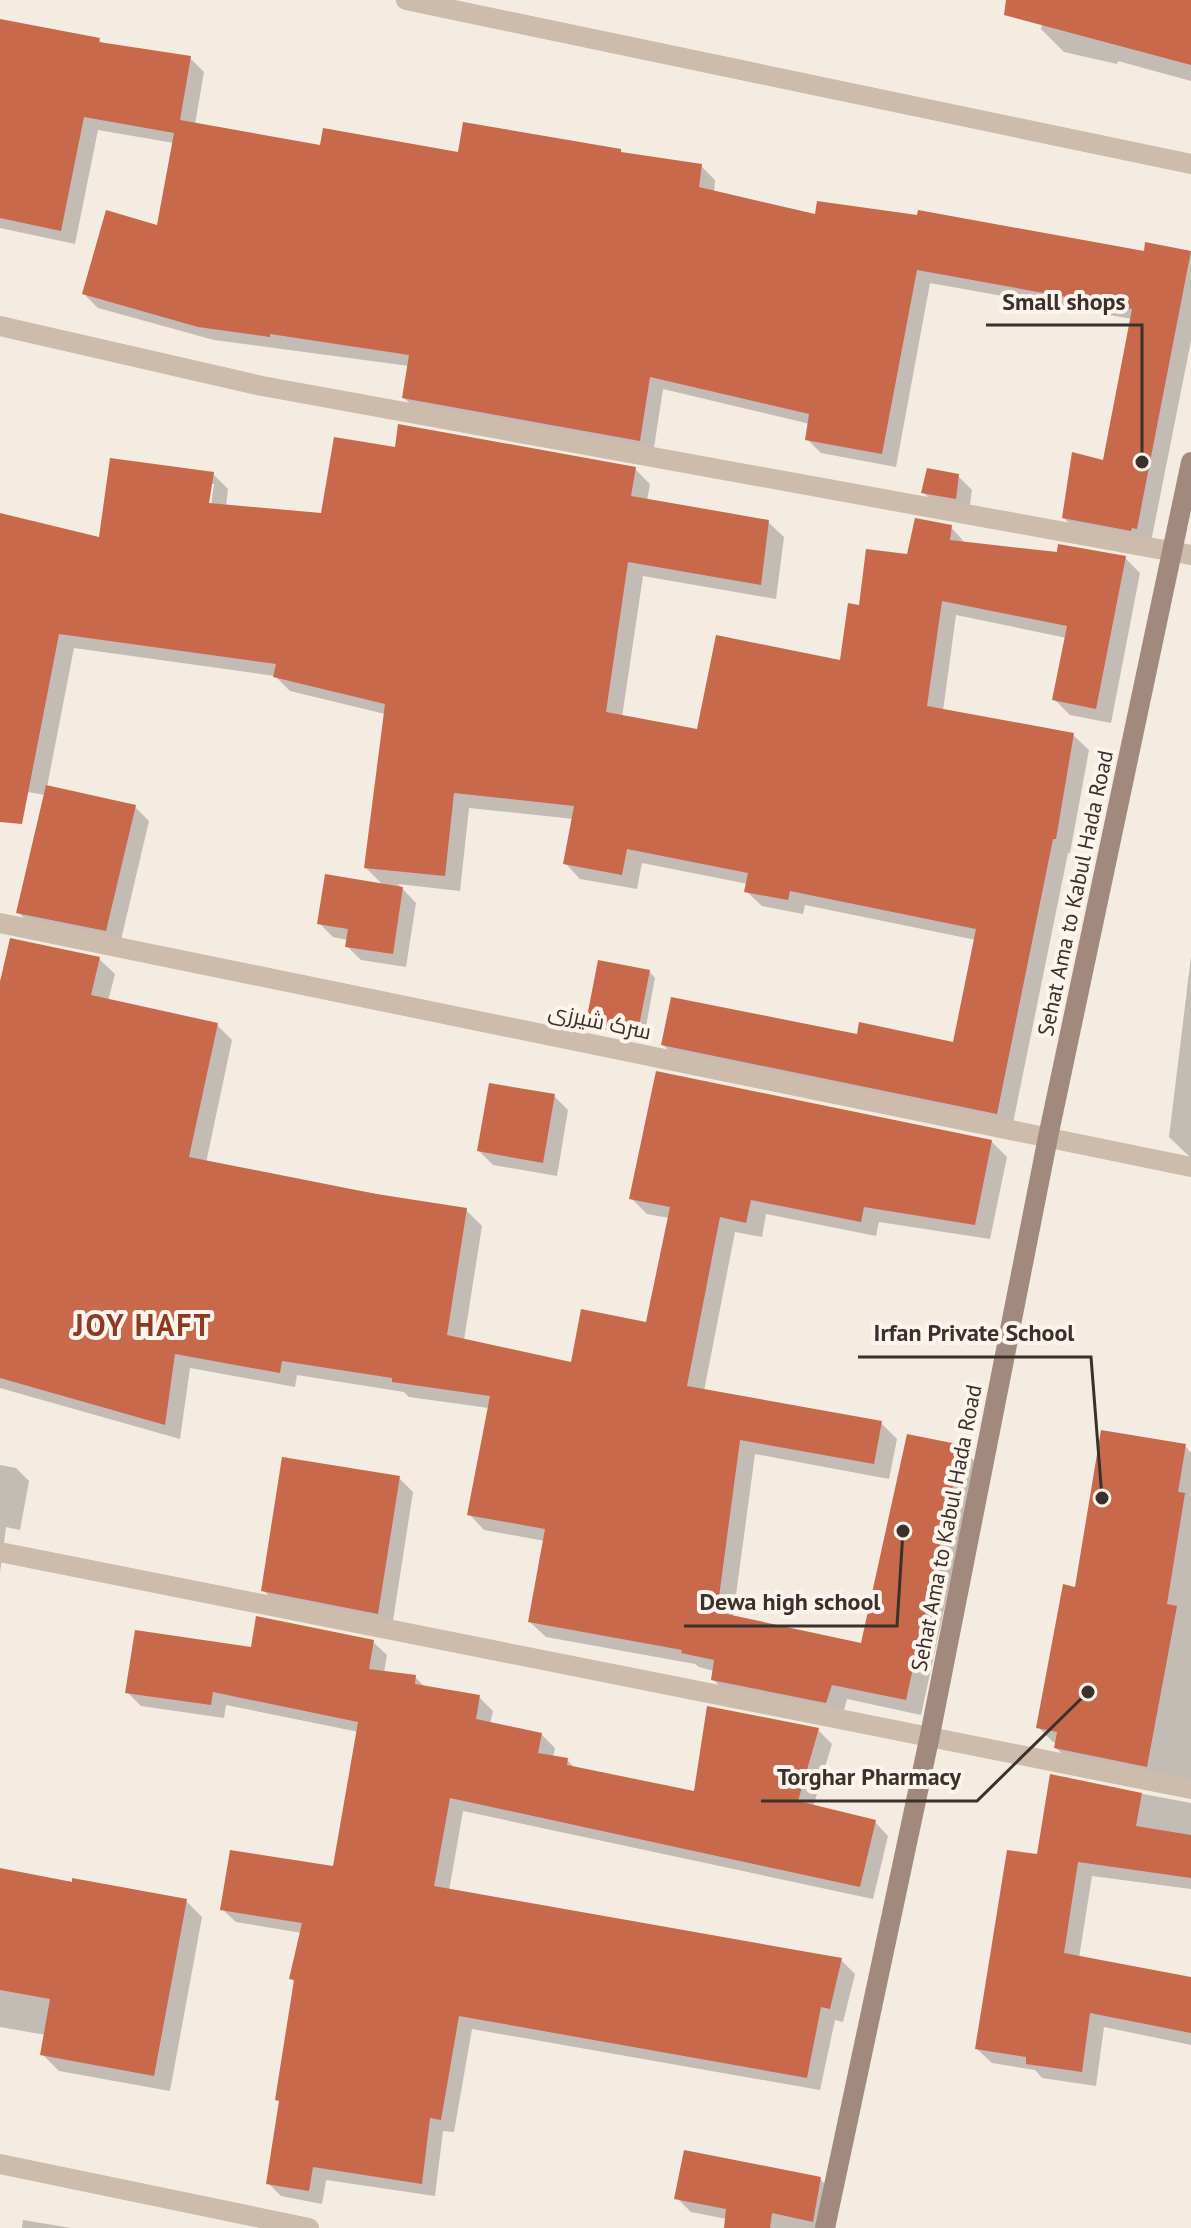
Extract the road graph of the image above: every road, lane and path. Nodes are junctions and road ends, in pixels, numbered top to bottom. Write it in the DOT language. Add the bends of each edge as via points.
graph roads {
  1 [pos="406,0"];
  2 [pos="1191,164"];
  3 [pos="0,326"];
  4 [pos="1191,462"];
  5 [pos="1182,553"];
  6 [pos="0,923"];
  7 [pos="1048,1137"];
  8 [pos="1191,1167"];
  9 [pos="0,1552"];
  10 [pos="930,1735"];
  11 [pos="1191,1789"];
  12 [pos="0,2164"];
  13 [pos="309,2228"];
  14 [pos="825,2228"];
  1 -- 2 [label="street"];
  3 -- 5 [label="street" via="262,386"];
  4 -- 5 [label="main road, Sehat Ama to Kabul Hada Road"];
  5 -- 7 [label="main road, Sehat Ama to Kabul Hada Road"];
  6 -- 7 [label="street, سرک شیرزی"];
  7 -- 8 [label="street, سرک شیرزی"];
  7 -- 10 [label="main road, Sehat Ama to Kabul Hada Road"];
  9 -- 10 [label="street"];
  10 -- 11 [label="street"];
  10 -- 14 [label="main road, Sehat Ama to Kabul Hada Road"];
  12 -- 13 [label="street"];
}
